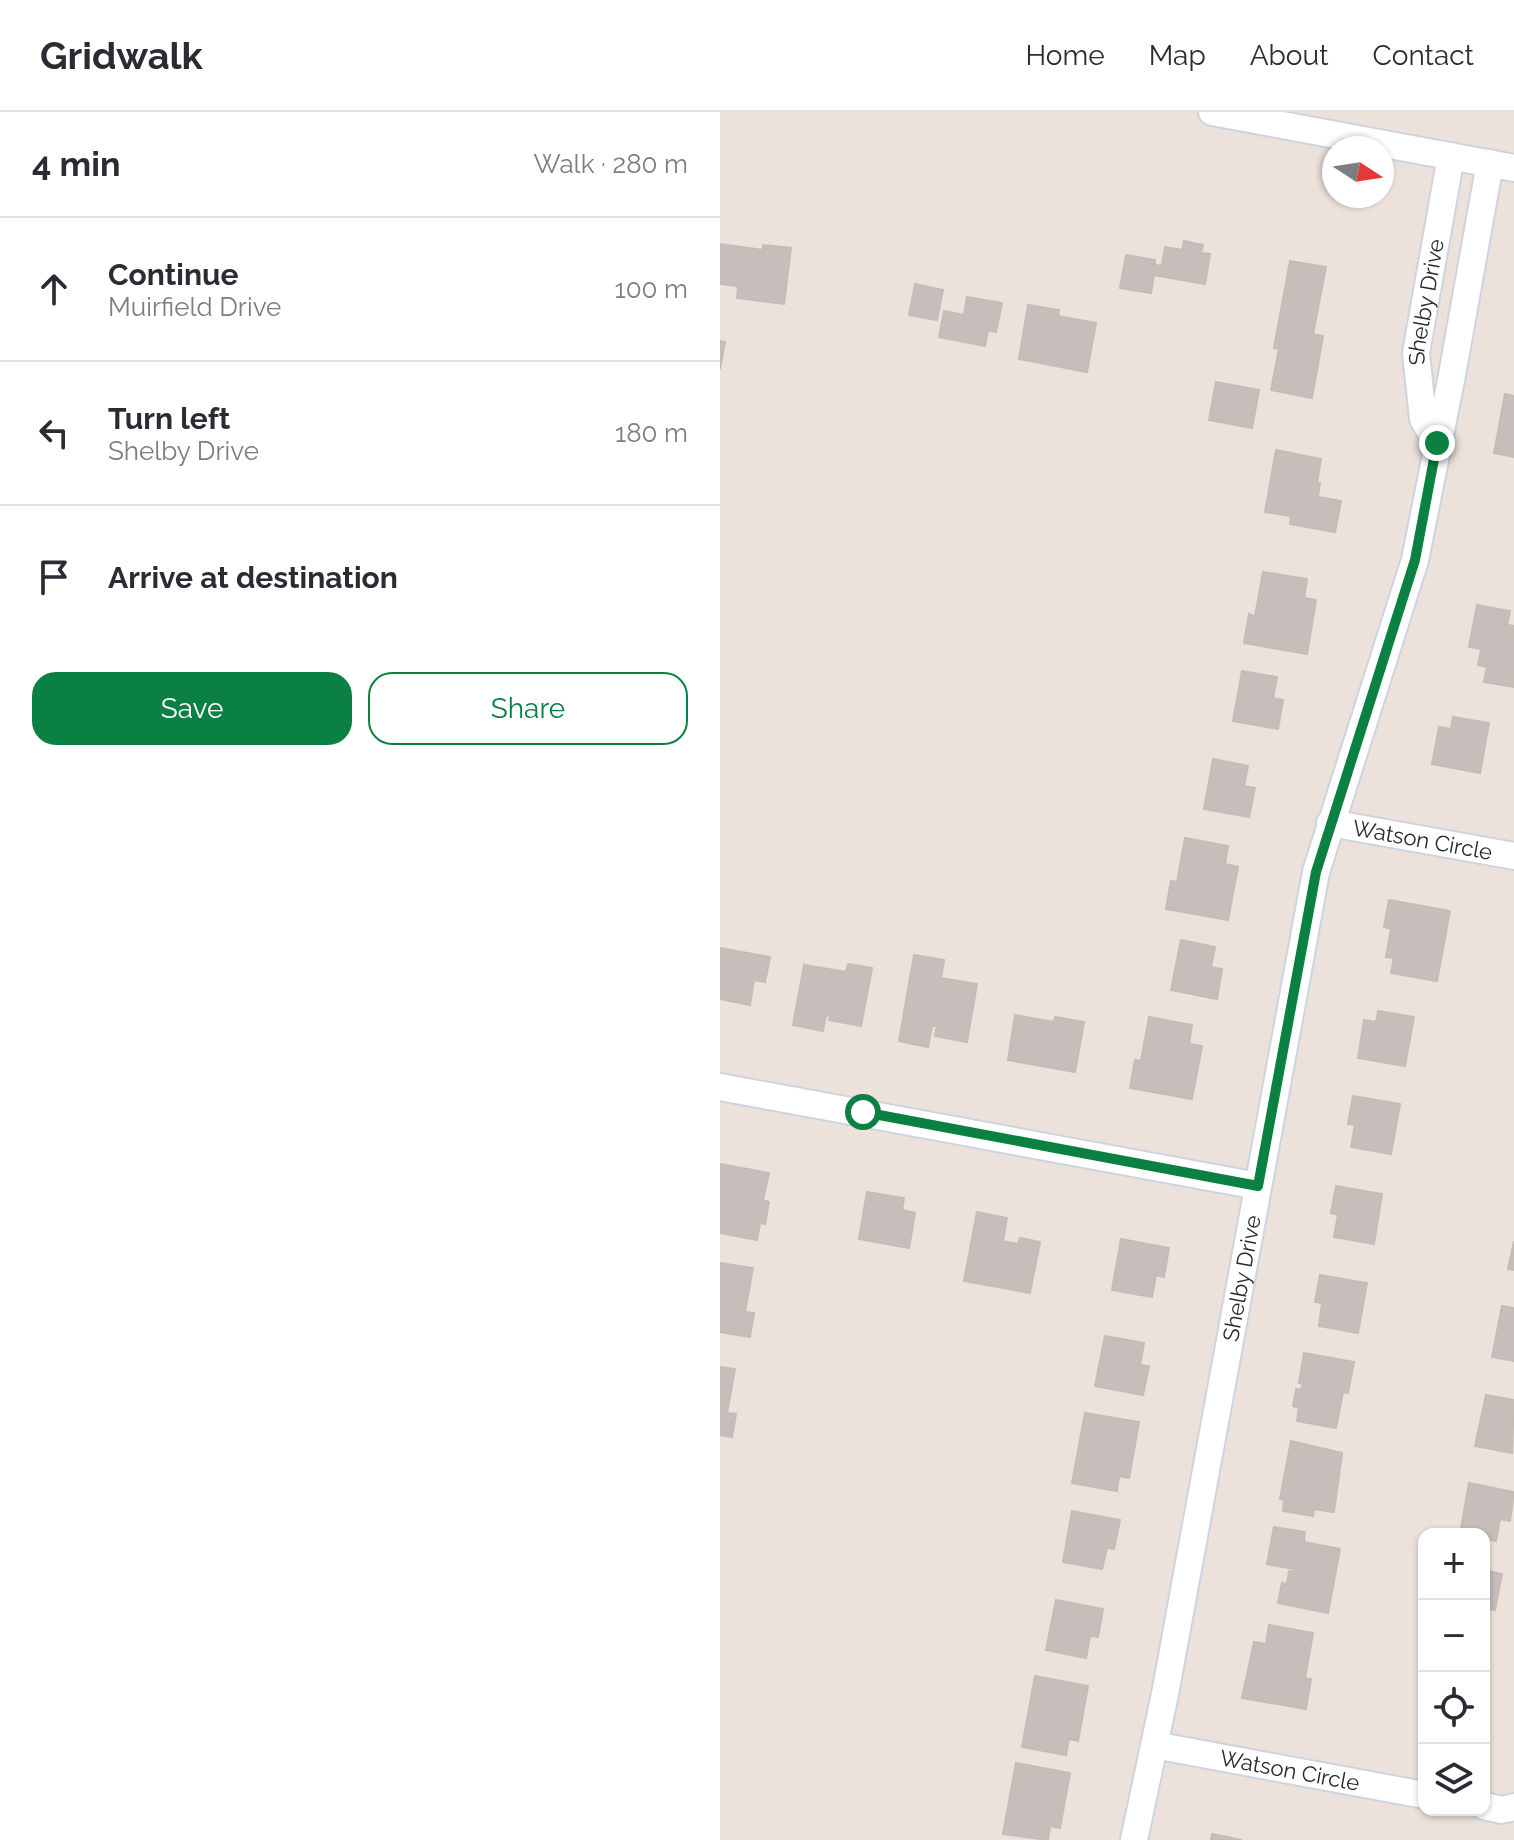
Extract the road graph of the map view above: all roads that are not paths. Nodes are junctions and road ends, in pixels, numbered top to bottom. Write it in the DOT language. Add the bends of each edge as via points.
graph roads {
  1 [pos="1212,112"];
  2 [pos="1451,156"];
  3 [pos="1502,166"];
  4 [pos="1437,443"];
  5 [pos="1330,823"];
  6 [pos="1514,856"];
  7 [pos="720,1087"];
  8 [pos="1258,1186"];
  9 [pos="1154,1745"];
  10 [pos="1418,1794"];
  11 [pos="1490,1807"];
  12 [pos="1514,1807"];
  13 [pos="1134,1840"];
  1 -- 2 [label="street"];
  2 -- 3 [label="street"];
  2 -- 4 [label="street, Shelby Drive" via="1416,353 1423,419"];
  3 -- 4 [label="street, Shelby Drive"];
  4 -- 5 [label="street, Shelby Drive" via="1415,560"];
  5 -- 6 [label="street, Watson Circle"];
  5 -- 8 [label="street, Shelby Drive" via="1316,872"];
  7 -- 8 [label="street"];
  8 -- 9 [label="street, Shelby Drive"];
  9 -- 10 [label="street, Watson Circle"];
  9 -- 13 [label="street, Shelby Drive"];
  11 -- 12 [label="street"];
}
